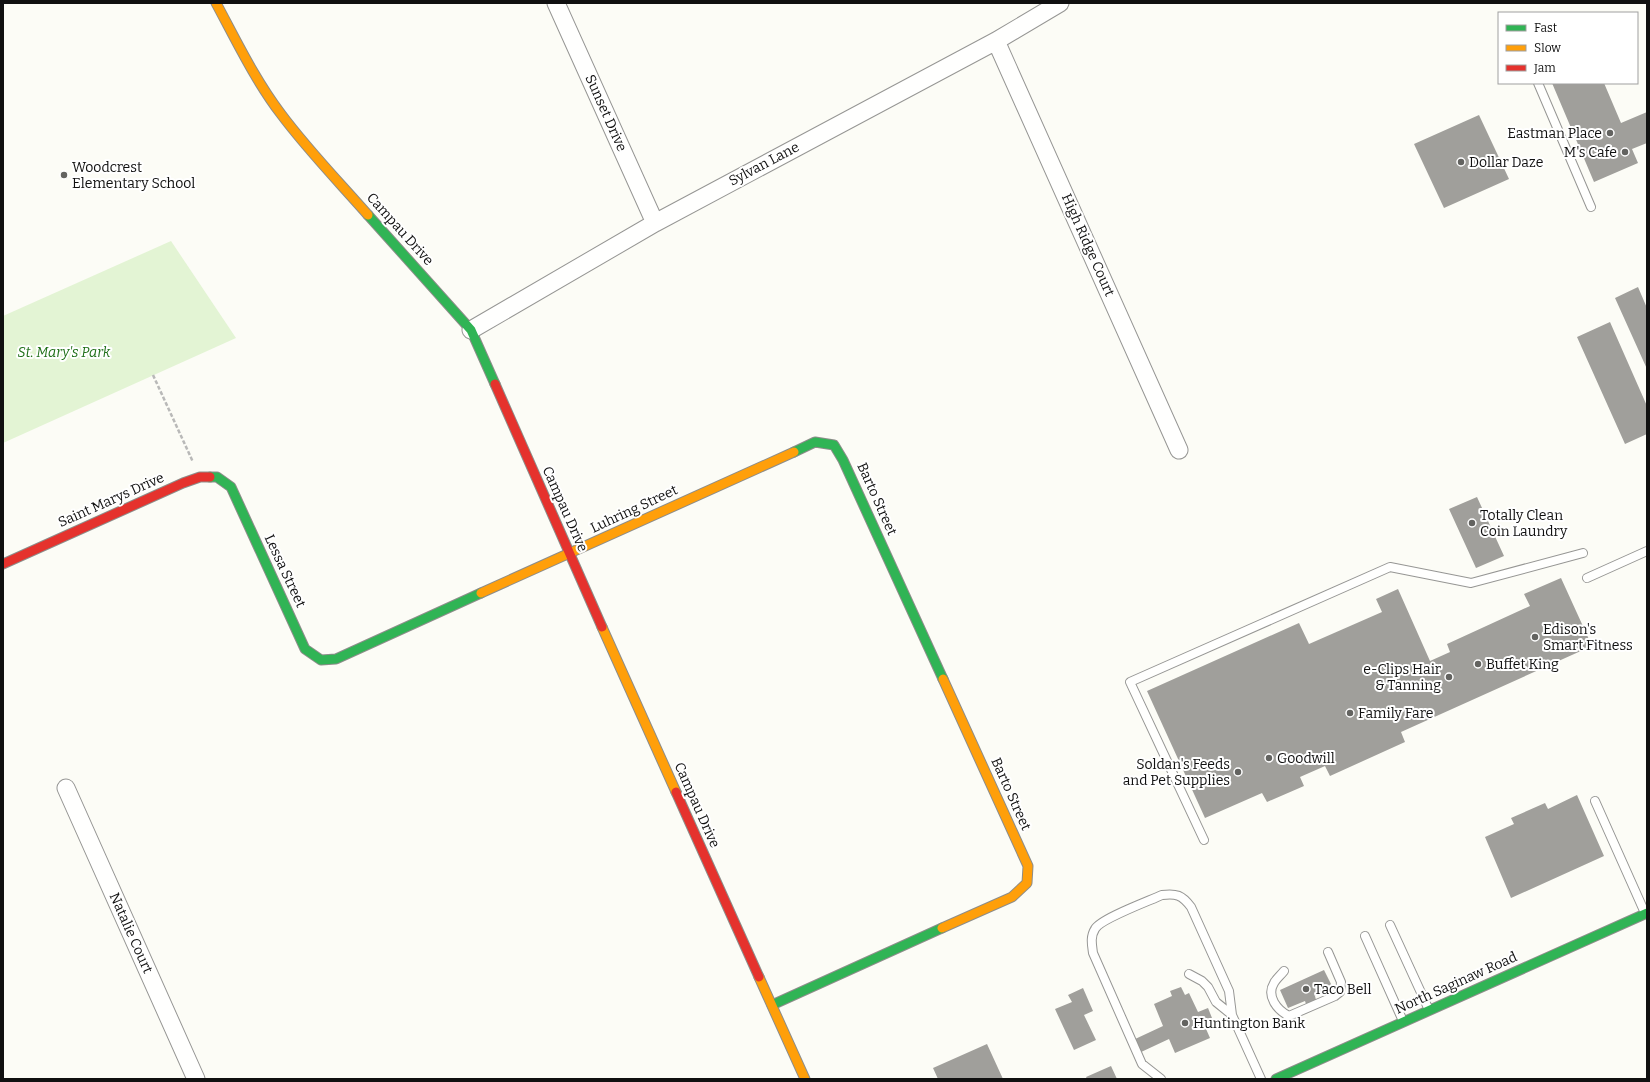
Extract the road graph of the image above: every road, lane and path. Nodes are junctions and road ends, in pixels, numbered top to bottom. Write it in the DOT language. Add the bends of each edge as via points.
graph roads {
  1 [pos="216,3"];
  2 [pos="556,3"];
  3 [pos="1060,3"];
  4 [pos="996,41"];
  5 [pos="1538,84"];
  6 [pos="1591,206"];
  7 [pos="655,223"];
  8 [pos="471,330"];
  9 [pos="153,375"];
  10 [pos="1179,450"];
  11 [pos="843,460"];
  12 [pos="200,477"];
  13 [pos="230,487"];
  14 [pos="1647,551"];
  15 [pos="1583,553"];
  16 [pos="569,554"];
  17 [pos="3,564"];
  18 [pos="1587,578"];
  19 [pos="321,660"];
  20 [pos="66,788"];
  21 [pos="1595,801"];
  22 [pos="1204,840"];
  23 [pos="1646,913"];
  24 [pos="1390,925"];
  25 [pos="1365,936"];
  26 [pos="1328,952"];
  27 [pos="1284,971"];
  28 [pos="1189,974"];
  29 [pos="772,1005"];
  30 [pos="1429,1010"];
  31 [pos="1232,1015"];
  32 [pos="1403,1022"];
  33 [pos="196,1079"];
  34 [pos="805,1079"];
  35 [pos="1161,1079"];
  36 [pos="1261,1079"];
  37 [pos="1276,1079"];
  1 -- 8 [label="street, Campau Drive" via="249,65 280,113"];
  2 -- 7 [label="street, Sunset Drive"];
  3 -- 4 [label="street, Sylvan Lane"];
  4 -- 7 [label="street, Sylvan Lane"];
  4 -- 10 [label="street, High Ridge Court"];
  5 -- 6 [label="lane"];
  7 -- 8 [label="street, Sylvan Lane"];
  8 -- 16 [label="street, Campau Drive"];
  9 -- 12 [label="path"];
  11 -- 16 [label="street, Luhring Street" via="834,445 815,442"];
  11 -- 29 [label="street, Barto Street" via="1028,866 1027,883 1012,897"];
  12 -- 13 [label="street, Saint Marys Drive" via="217,477"];
  12 -- 17 [label="street, Saint Marys Drive"];
  13 -- 19 [label="street, Lessa Street" via="305,649"];
  14 -- 18 [label="lane"];
  15 -- 22 [label="lane" via="1471,583 1390,567 1130,682"];
  16 -- 19 [label="street, Luhring Street" via="336,659"];
  16 -- 29 [label="street, Campau Drive"];
  20 -- 33 [label="street, Natalie Court"];
  21 -- 23 [label="lane"];
  23 -- 30 [label="street, North Saginaw Road"];
  24 -- 30 [label="lane"];
  25 -- 32 [label="lane"];
  26 -- 27 [label="lane" via="1341,982 1340,992 1289,1016 1279,1011 1271,996 1273,984"];
  28 -- 31 [label="lane" via="1202,980 1216,1002"];
  29 -- 34 [label="street, Campau Drive"];
  30 -- 32 [label="street, North Saginaw Road"];
  31 -- 35 [label="lane" via="1229,991 1184,897 1162,895 1095,928 1091,938 1096,960 1142,1064"];
  31 -- 36 [label="lane"];
  32 -- 37 [label="street, North Saginaw Road"];
}
